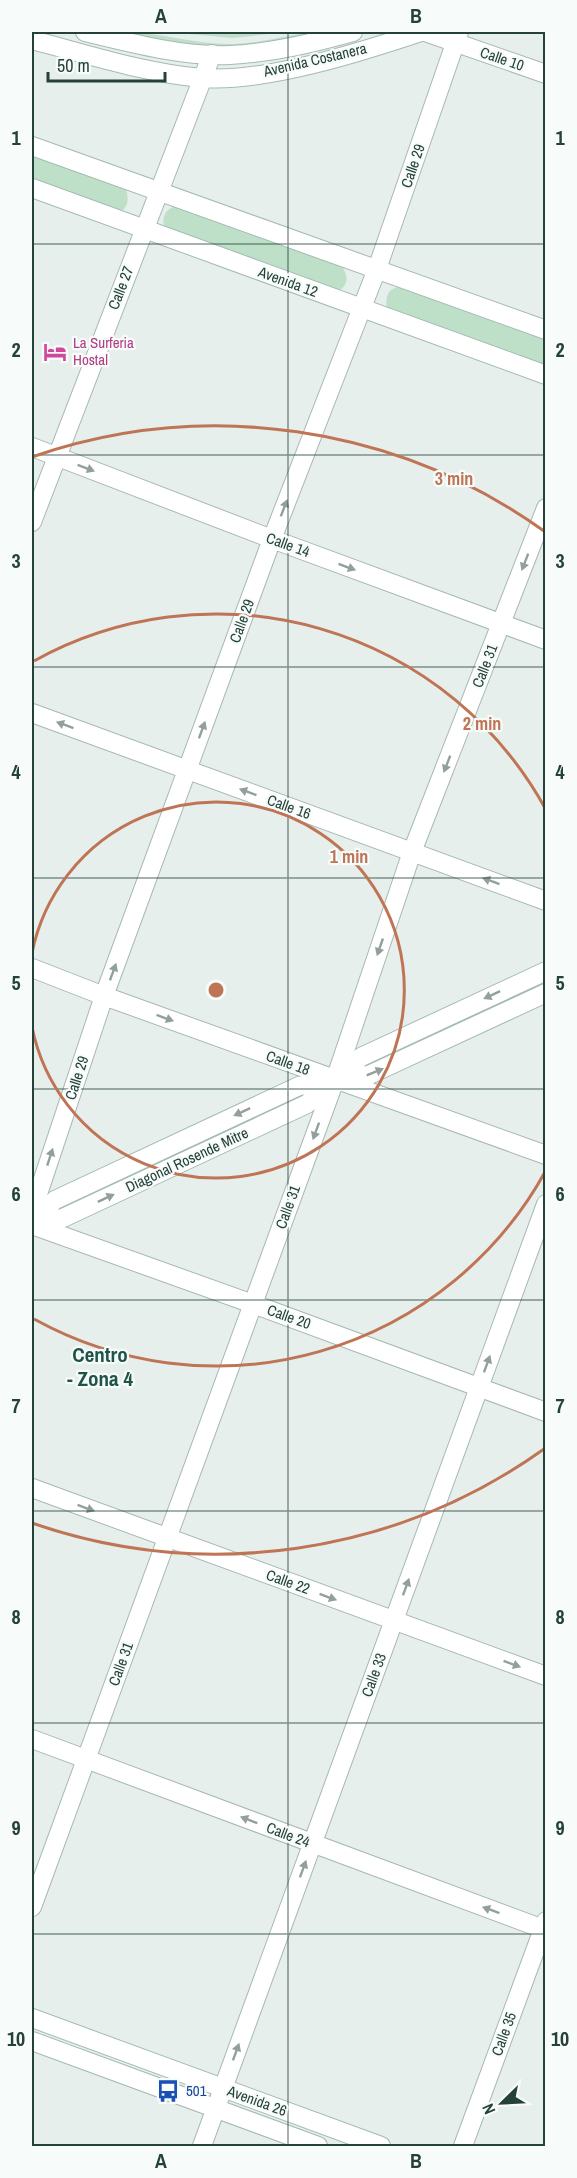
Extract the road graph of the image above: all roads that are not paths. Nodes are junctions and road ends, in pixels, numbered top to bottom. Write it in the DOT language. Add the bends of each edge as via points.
graph roads {
  1 [pos="85,32"];
  2 [pos="352,32"];
  3 [pos="421,32"];
  4 [pos="425,32"];
  5 [pos="457,37"];
  6 [pos="32,40"];
  7 [pos="212,54"];
  8 [pos="546,74"];
  9 [pos="202,78"];
  10 [pos="32,146"];
  11 [pos="32,188"];
  12 [pos="158,191"];
  13 [pos="144,229"];
  14 [pos="377,269"];
  15 [pos="362,309"];
  16 [pos="546,330"];
  17 [pos="546,375"];
  18 [pos="32,447"];
  19 [pos="56,457"];
  20 [pos="546,508"];
  21 [pos="32,522"];
  22 [pos="272,539"];
  23 [pos="502,624"];
  24 [pos="546,640"];
  25 [pos="32,713"];
  26 [pos="187,770"];
  27 [pos="412,852"];
  28 [pos="546,902"];
  29 [pos="32,968"];
  30 [pos="546,971"];
  31 [pos="546,993"];
  32 [pos="104,996"];
  33 [pos="335,1080"];
  34 [pos="546,1155"];
  35 [pos="546,1204"];
  36 [pos="32,1212"];
  37 [pos="32,1223"];
  38 [pos="253,1304"];
  39 [pos="479,1388"];
  40 [pos="546,1412"];
  41 [pos="32,1488"];
  42 [pos="167,1538"];
  43 [pos="394,1621"];
  44 [pos="546,1677"];
  45 [pos="32,1739"];
  46 [pos="86,1759"];
  47 [pos="312,1844"];
  48 [pos="32,1907"];
  49 [pos="544,1926"];
  50 [pos="32,2018"];
  51 [pos="32,2041"];
  52 [pos="223,2089"];
  53 [pos="216,2109"];
  54 [pos="202,2146"];
  55 [pos="318,2146"];
  56 [pos="381,2146"];
  57 [pos="463,2146"];
  1 -- 7 [label="street, Avenida Costanera"];
  2 -- 7 [label="street, Avenida Costanera" via="278,50"];
  3 -- 9 [label="street, Avenida Costanera" via="313,63 252,75"];
  4 -- 5 [label="street, Calle 10"];
  5 -- 8 [label="street, Calle 10"];
  5 -- 14 [label="street, Calle 29"];
  6 -- 9 [label="street, Avenida Costanera" via="147,69"];
  7 -- 9 [label="street, Calle 27"];
  9 -- 12 [label="street, Calle 27"];
  10 -- 12 [label="street"];
  11 -- 13 [label="street, Avenida 12"];
  12 -- 13 [label="street, Calle 27"];
  12 -- 14 [label="street"];
  13 -- 15 [label="street, Avenida 12"];
  13 -- 19 [label="street, Calle 27"];
  14 -- 15 [label="street, Calle 29"];
  14 -- 16 [label="street"];
  15 -- 17 [label="street, Avenida 12"];
  22 -- 15 [label="street, Calle 29, one-way"];
  18 -- 19 [label="street, Calle 14"];
  19 -- 21 [label="street, Calle 27"];
  19 -- 22 [label="street, Calle 14, one-way"];
  20 -- 23 [label="street, Calle 31, one-way"];
  22 -- 23 [label="street, Calle 14, one-way"];
  26 -- 22 [label="street, Calle 29, one-way"];
  23 -- 24 [label="street, Calle 14"];
  23 -- 27 [label="street, Calle 31, one-way"];
  26 -- 25 [label="street, Calle 16, one-way"];
  27 -- 26 [label="street, Calle 16, one-way"];
  32 -- 26 [label="street, Calle 29, one-way"];
  28 -- 27 [label="street, Calle 16, one-way"];
  27 -- 33 [label="street, Calle 31, one-way"];
  29 -- 32 [label="street, Calle 18"];
  30 -- 33 [label="street, Diagonal Rosende Mitre, one-way" via="361,1057"];
  33 -- 31 [label="street, one-way" via="369,1075"];
  32 -- 33 [label="street, Calle 18, one-way"];
  36 -- 32 [label="street, Calle 29, one-way"];
  33 -- 34 [label="street, Calle 18"];
  33 -- 37 [label="street, Diagonal Rosende Mitre" via="307,1104 63,1218"];
  33 -- 38 [label="street, Calle 31, one-way"];
  39 -- 35 [label="street, Calle 33, one-way"];
  37 -- 38 [label="street, Calle 20"];
  38 -- 39 [label="street, Calle 20"];
  38 -- 42 [label="street, Calle 31"];
  39 -- 40 [label="street, Calle 20"];
  43 -- 39 [label="street, Calle 33, one-way"];
  41 -- 42 [label="street, Calle 22, one-way"];
  42 -- 43 [label="street, Calle 22, one-way"];
  42 -- 46 [label="street, Calle 31"];
  43 -- 44 [label="street, Calle 22, one-way"];
  43 -- 47 [label="street, Calle 33"];
  45 -- 46 [label="street, Calle 24"];
  47 -- 46 [label="street, Calle 24, one-way"];
  46 -- 48 [label="street, Calle 31"];
  49 -- 47 [label="street, Calle 24, one-way"];
  52 -- 47 [label="street, Calle 33, one-way"];
  49 -- 57 [label="street, Calle 35"];
  50 -- 52 [label="street, Avenida 26"];
  51 -- 53 [label="street, Avenida 26"];
  52 -- 53 [label="street, Calle 33"];
  52 -- 56 [label="street, Avenida 26"];
  53 -- 54 [label="street, Calle 33"];
  53 -- 55 [label="street, Avenida 26"];
}
